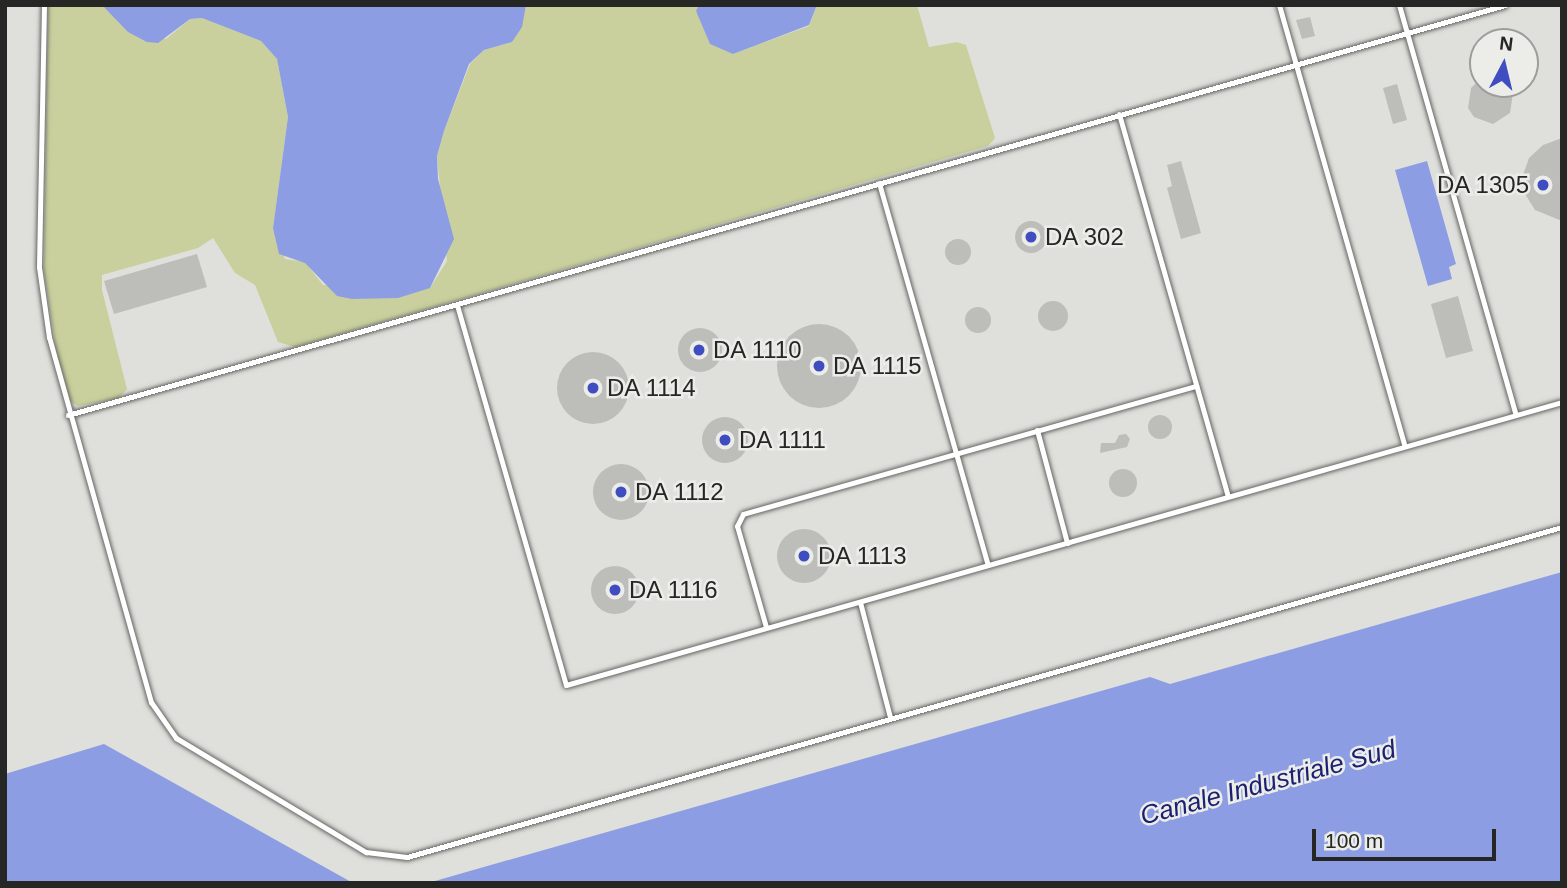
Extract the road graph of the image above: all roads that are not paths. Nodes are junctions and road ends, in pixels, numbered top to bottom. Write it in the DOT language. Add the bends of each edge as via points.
graph roads {
  1 [pos="44,5"];
  2 [pos="1279,5"];
  3 [pos="1399,5"];
  4 [pos="1505,5"];
  5 [pos="1407,33"];
  6 [pos="1296,65"];
  7 [pos="1119,114"];
  8 [pos="879,183"];
  9 [pos="457,304"];
  10 [pos="1196,386"];
  11 [pos="1562,402"];
  12 [pos="68,415"];
  13 [pos="1516,415"];
  14 [pos="1037,430"];
  15 [pos="1404,445"];
  16 [pos="957,453"];
  17 [pos="1227,496"];
  18 [pos="1562,527"];
  19 [pos="1067,542"];
  20 [pos="988,565"];
  21 [pos="860,601"];
  22 [pos="766,627"];
  23 [pos="890,717"];
  1 -- 12 [label="lane" via="39,267 49,337"];
  2 -- 6 [label="lane"];
  3 -- 5 [label="lane"];
  4 -- 5 [label="lane"];
  5 -- 6 [label="lane"];
  5 -- 13 [label="lane"];
  6 -- 7 [label="lane"];
  6 -- 15 [label="lane"];
  7 -- 8 [label="lane"];
  7 -- 10 [label="lane"];
  8 -- 9 [label="lane"];
  8 -- 16 [label="lane"];
  9 -- 12 [label="lane"];
  9 -- 22 [label="lane" via="566,685"];
  10 -- 14 [label="lane"];
  10 -- 17 [label="lane"];
  11 -- 13 [label="lane"];
  12 -- 23 [label="lane" via="151,702 176,738 366,852 407,857"];
  13 -- 15 [label="lane"];
  14 -- 16 [label="lane"];
  14 -- 19 [label="lane"];
  15 -- 17 [label="lane"];
  16 -- 20 [label="lane"];
  16 -- 22 [label="lane" via="738,518"];
  17 -- 19 [label="lane"];
  18 -- 23 [label="lane"];
  19 -- 20 [label="lane"];
  20 -- 21 [label="lane"];
  21 -- 22 [label="lane"];
  21 -- 23 [label="lane"];
}
